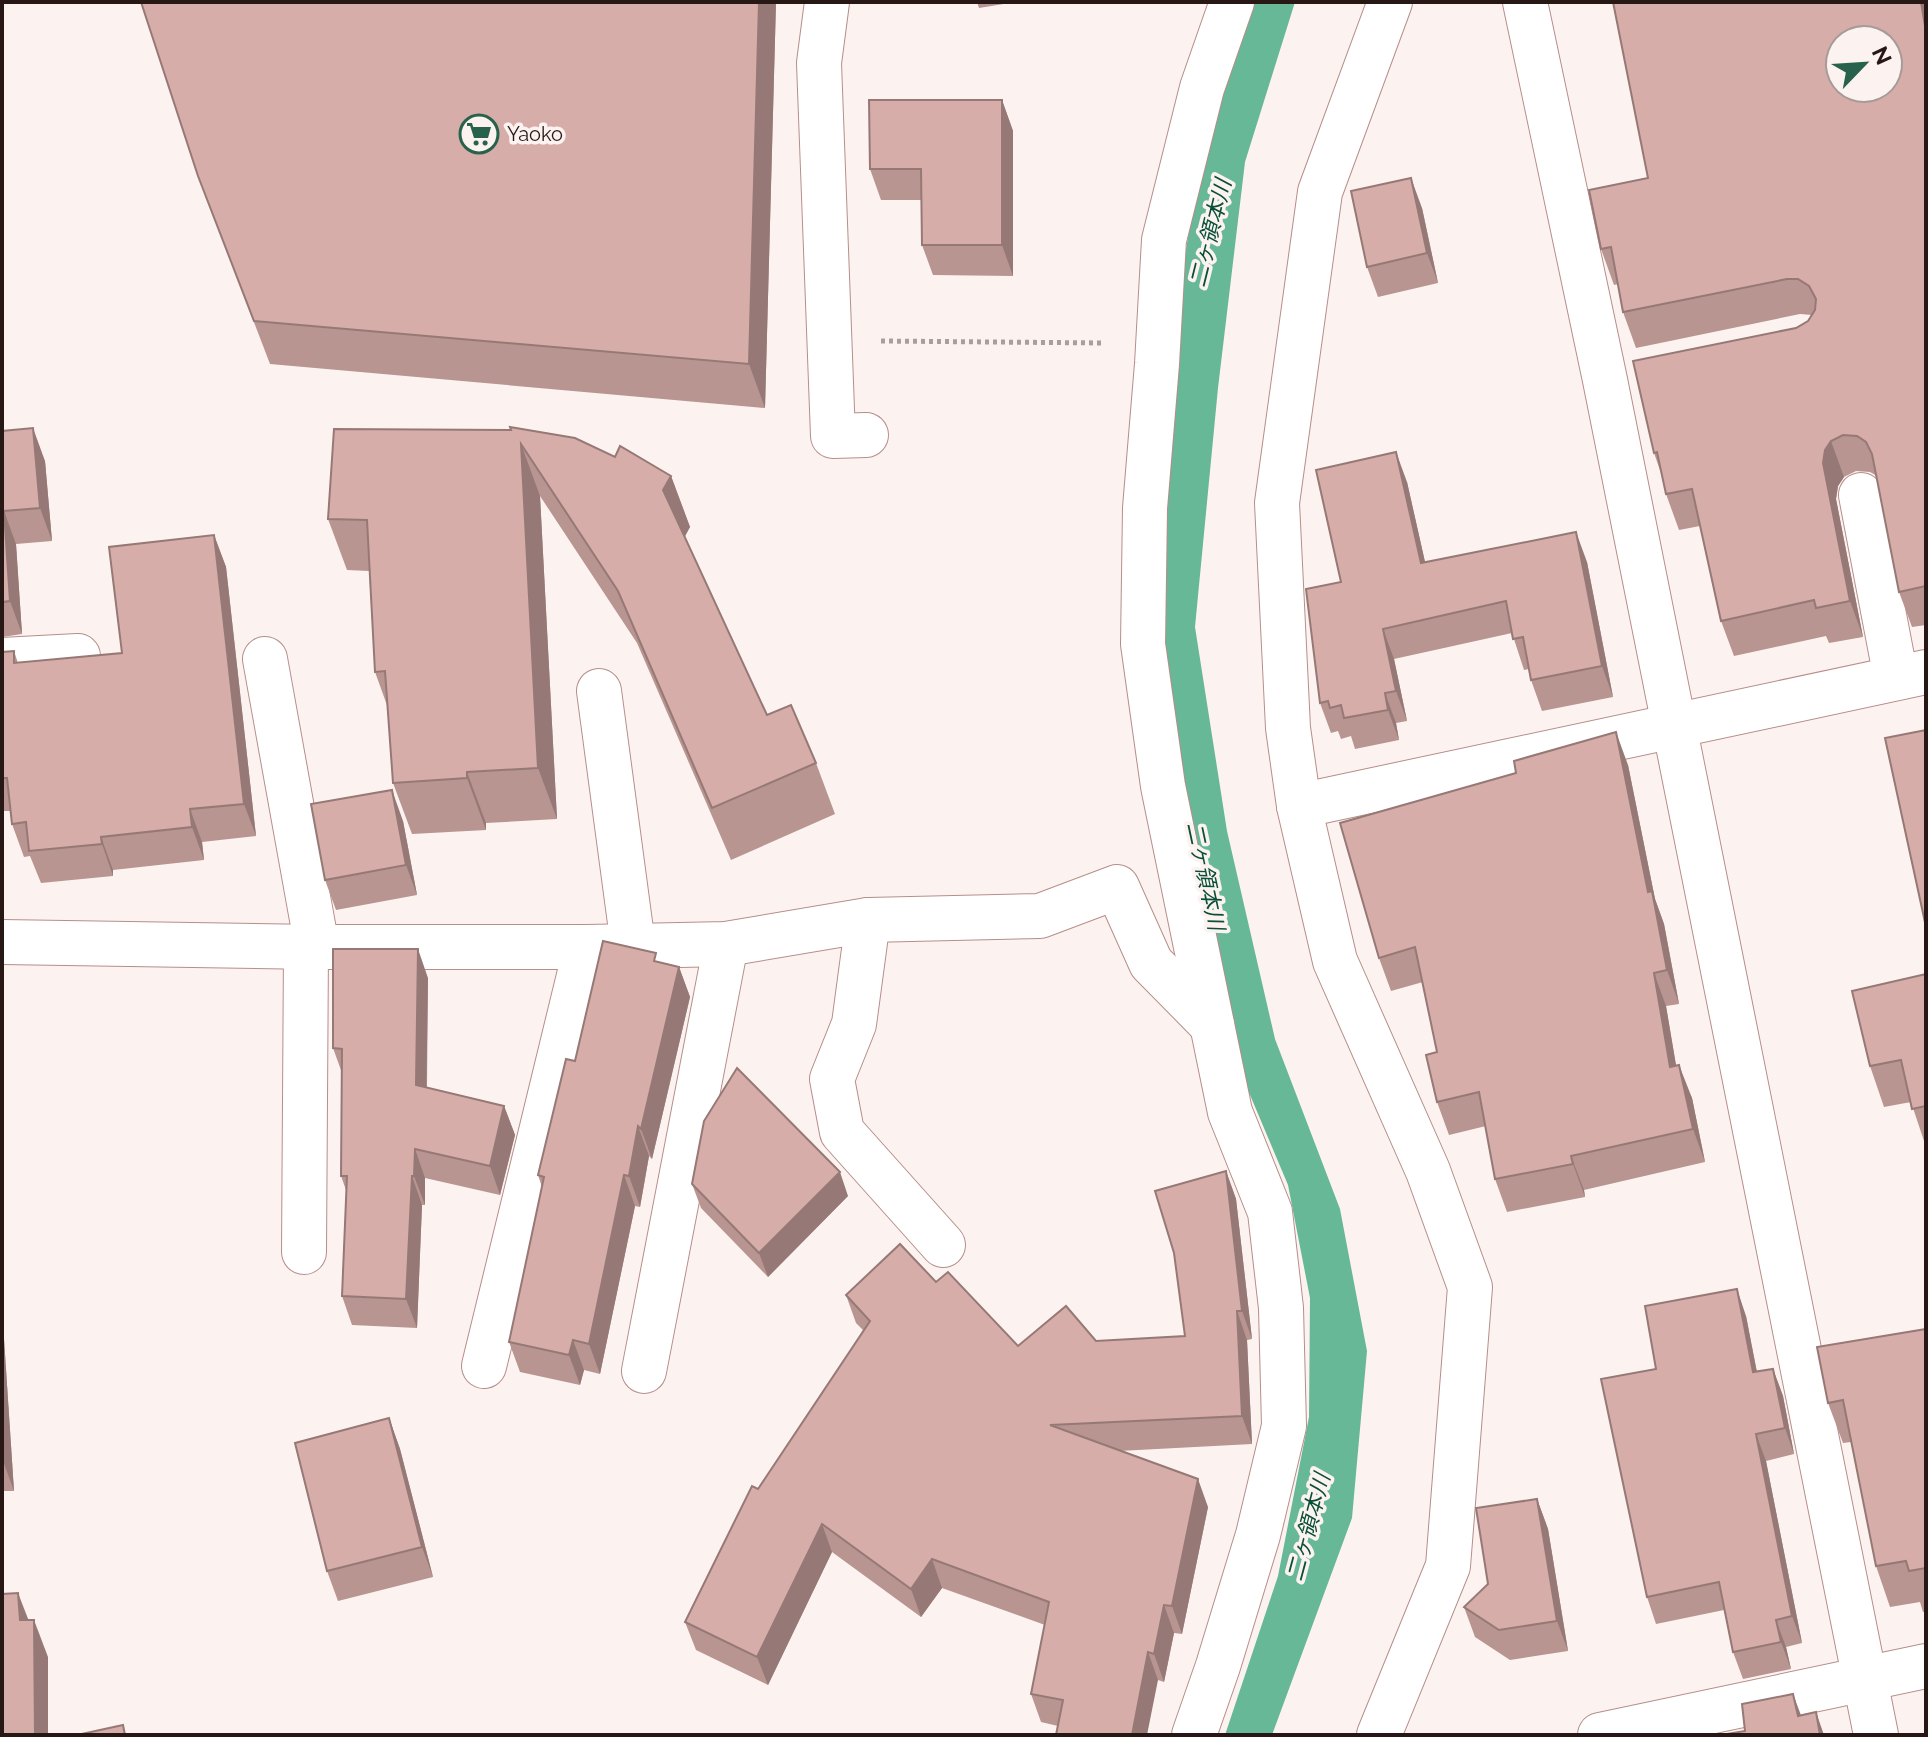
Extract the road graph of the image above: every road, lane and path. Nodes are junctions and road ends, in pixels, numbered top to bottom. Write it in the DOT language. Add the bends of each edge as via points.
graph roads {
  1 [pos="827,2"];
  2 [pos="1232,2"];
  3 [pos="1390,2"];
  4 [pos="1525,2"];
  5 [pos="829,341"];
  6 [pos="1105,356"];
  7 [pos="866,435"];
  8 [pos="1861,495"];
  9 [pos="78,656"];
  10 [pos="265,659"];
  11 [pos="2,660"];
  12 [pos="1911,675"];
  13 [pos="599,691"];
  14 [pos="1675,727"];
  15 [pos="1299,806"];
  16 [pos="868,920"];
  17 [pos="2,942"];
  18 [pos="726,944"];
  19 [pos="633,945"];
  20 [pos="311,947"];
  21 [pos="586,947"];
  22 [pos="1212,1025"];
  23 [pos="943,1245"];
  24 [pos="304,1252"];
  25 [pos="484,1366"];
  26 [pos="644,1371"];
  27 [pos="1926,1666"];
  28 [pos="1864,1679"];
  29 [pos="1618,1733"];
  30 [pos="1194,1735"];
  31 [pos="1379,1735"];
  32 [pos="1876,1735"];
  1 -- 5 [label="street" via="819,63"];
  2 -- 22 [label="street" via="1202,88 1164,240 1145,508 1143,644 1163,786"];
  3 -- 15 [label="street" via="1320,192 1277,503 1288,728"];
  4 -- 14 [label="street" via="1620,377"];
  5 -- 6 [label="path" via="1105,341"];
  5 -- 7 [label="street" via="833,436"];
  8 -- 12 [label="street"];
  9 -- 11 [label="street"];
  10 -- 20 [label="street"];
  12 -- 14 [label="street"];
  13 -- 19 [label="street"];
  14 -- 15 [label="street"];
  14 -- 28 [label="street"];
  15 -- 31 [label="street" via="1335,961 1428,1171 1470,1287 1448,1566"];
  16 -- 18 [label="street"];
  16 -- 22 [label="street" via="1040,916 1117,887 1151,963"];
  16 -- 23 [label="street" via="854,1024 832,1079 842,1132"];
  17 -- 20 [label="street"];
  18 -- 19 [label="street"];
  18 -- 26 [label="street"];
  19 -- 21 [label="street"];
  20 -- 21 [label="street"];
  20 -- 24 [label="street"];
  21 -- 25 [label="street"];
  22 -- 30 [label="street" via="1230,1112 1270,1212 1281,1308 1284,1426 1258,1535"];
  27 -- 28 [label="street"];
  28 -- 29 [label="street"];
  28 -- 32 [label="street"];
}
